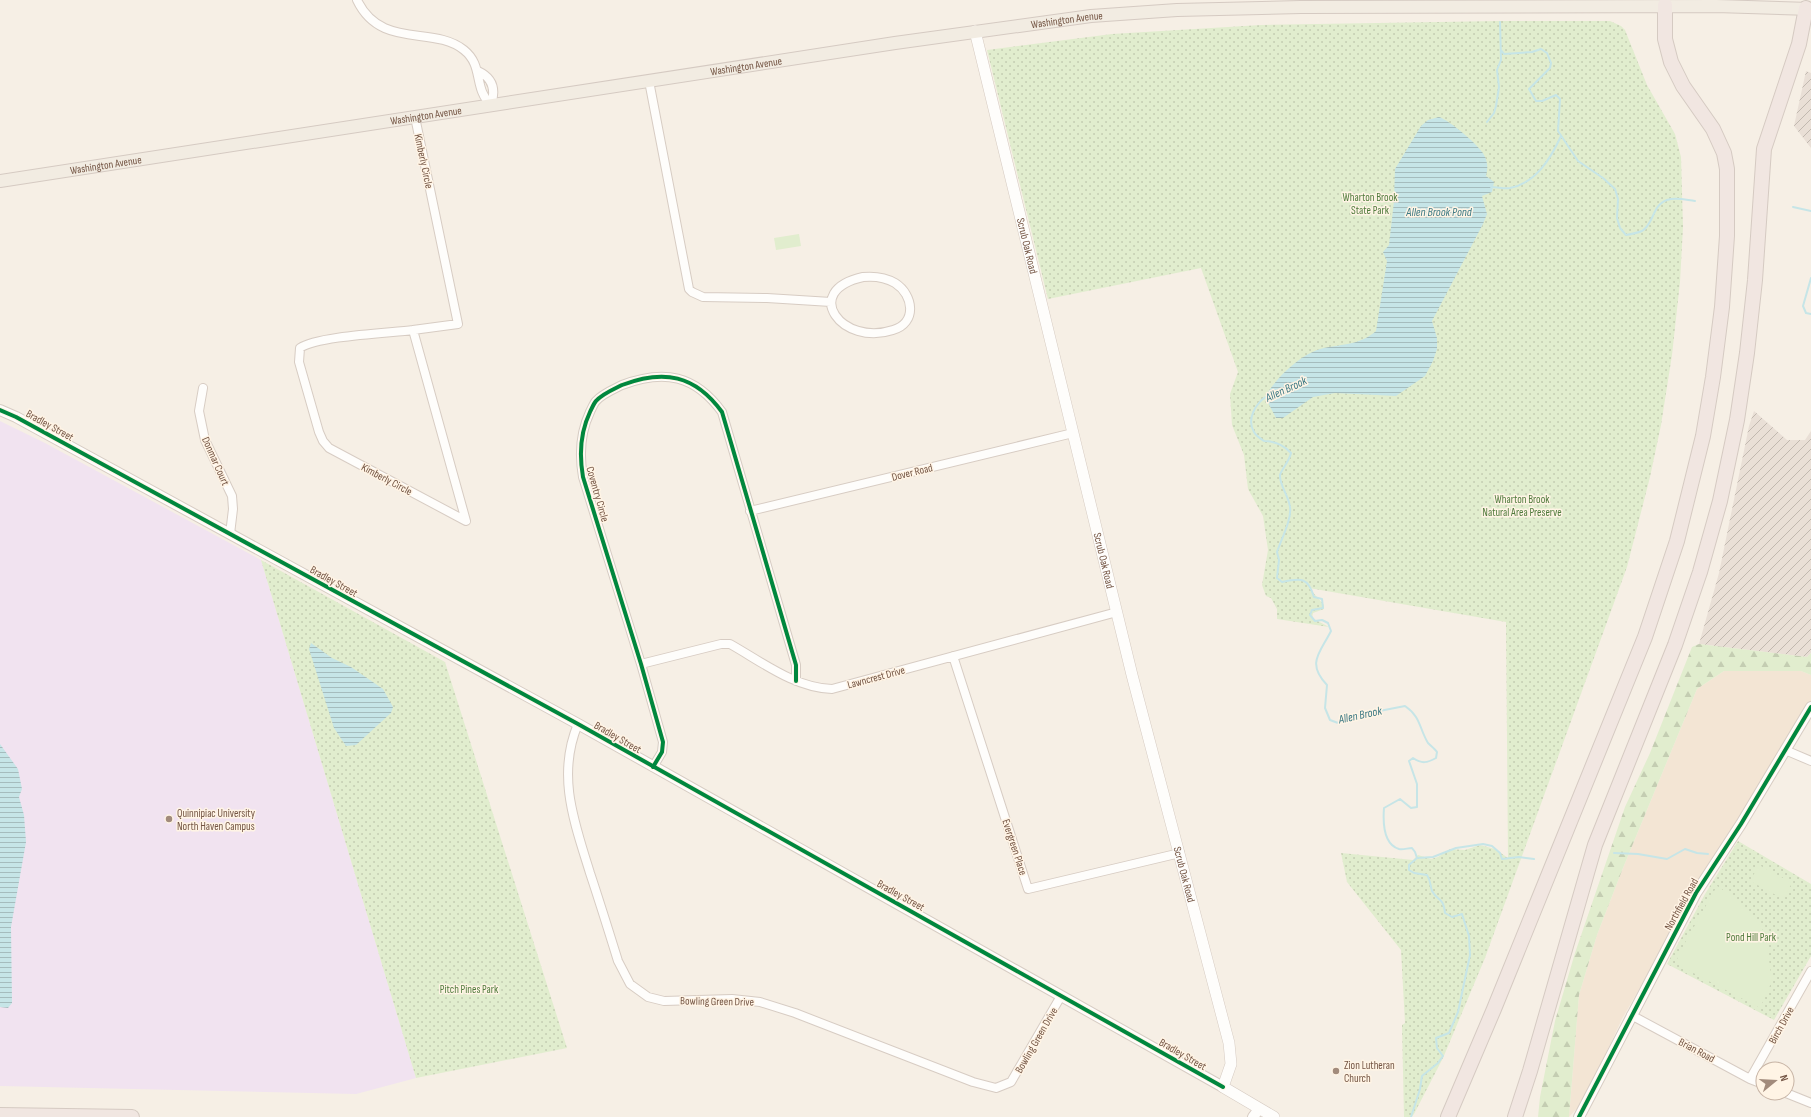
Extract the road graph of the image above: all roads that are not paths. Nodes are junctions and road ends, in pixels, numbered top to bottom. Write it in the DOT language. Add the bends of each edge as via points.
graph roads {
  1 [pos="357,0"];
  2 [pos="1666,3"];
  3 [pos="1809,8"];
  4 [pos="975,31"];
  5 [pos="478,71"];
  6 [pos="648,81"];
  7 [pos="491,106"];
  8 [pos="415,117"];
  9 [pos="0,181"];
  10 [pos="830,302"];
  11 [pos="413,330"];
  12 [pos="203,388"];
  13 [pos="0,410"];
  14 [pos="1073,433"];
  15 [pos="750,511"];
  16 [pos="230,534"];
  17 [pos="1116,612"];
  18 [pos="953,656"];
  19 [pos="642,664"];
  20 [pos="796,681"];
  21 [pos="1811,707"];
  22 [pos="578,724"];
  23 [pos="1785,750"];
  24 [pos="1811,762"];
  25 [pos="653,767"];
  26 [pos="1180,853"];
  27 [pos="1811,971"];
  28 [pos="1061,996"];
  29 [pos="1631,1015"];
  30 [pos="1530,1071"];
  31 [pos="1750,1079"];
  32 [pos="1755,1081"];
  33 [pos="1223,1087"];
  34 [pos="1795,1097"];
  35 [pos="1811,1103"];
  36 [pos="1256,1113"];
  37 [pos="1448,1113"];
  38 [pos="0,1115"];
  39 [pos="132,1117"];
  40 [pos="1274,1117"];
  41 [pos="1514,1117"];
  42 [pos="1524,1117"];
  43 [pos="1579,1117"];
  1 -- 5 [label="street" via="367,14 390,30 457,45 470,56"];
  2 -- 3 [label="main road, Washington Avenue"];
  2 -- 4 [label="main road, Washington Avenue" via="1177,10 1049,21"];
  2 -- 37 [label="highway" via="1665,39 1671,62 1683,86 1713,129 1724,153 1727,169 1728,214 1723,292 1703,436 1677,541 1645,637 1494,1009"];
  3 -- 30 [label="highway" via="1764,149 1754,292 1745,374 1714,523 1678,638 1595,845"];
  4 -- 6 [label="main road, Washington Avenue"];
  4 -- 14 [label="main road, Scrub Oak Road"];
  5 -- 7 [label="street" via="478,82 483,96"];
  5 -- 7 [label="street" via="490,79 494,88"];
  6 -- 7 [label="main road, Washington Avenue"];
  6 -- 10 [label="street" via="689,288 692,292 703,296"];
  7 -- 8 [label="main road, Washington Avenue"];
  8 -- 9 [label="main road, Washington Avenue"];
  8 -- 11 [label="street, Kimberly Circle" via="458,324"];
  10 -- 10 [label="street" via="834,315 845,326 865,332 887,332 901,327 909,317 910,311 910,301 902,289 895,283 877,277 863,277 848,282 834,293"];
  11 -- 11 [label="street, Kimberly Circle" via="440,430 466,521 329,448 319,432 301,369 300,348 306,344"];
  12 -- 16 [label="street, Donmar Court" via="198,411 205,440 232,496"];
  13 -- 16 [label="street, Bradley Street"];
  14 -- 15 [label="street, Dover Road"];
  14 -- 17 [label="main road, Scrub Oak Road"];
  15 -- 19 [label="street, Coventry Circle" via="722,412 710,396 694,384 656,376 615,388 596,400 581,440 580,459 583,477"];
  15 -- 20 [label="street, Coventry Circle" via="796,665"];
  16 -- 22 [label="street, Bradley Street"];
  17 -- 18 [label="street, Lawncrest Drive"];
  17 -- 26 [label="main road, Scrub Oak Road"];
  18 -- 20 [label="street, Lawncrest Drive" via="832,689 816,688"];
  18 -- 26 [label="street, Evergreen Place" via="1028,889"];
  19 -- 20 [label="street, Lawncrest Drive" via="730,644"];
  19 -- 25 [label="street, Coventry Circle" via="663,742 662,752"];
  21 -- 23 [label="street, Northfield Road"];
  22 -- 25 [label="street, Bradley Street"];
  22 -- 28 [label="street, Bowling Green Drive" via="571,745 569,769 568,795 572,816 618,962 630,984 648,997 664,1001 732,999 766,1003 973,1082 996,1088 1011,1082"];
  23 -- 24 [label="street"];
  23 -- 29 [label="street, Northfield Road" via="1696,893"];
  25 -- 28 [label="street, Bradley Street"];
  26 -- 33 [label="main road, Scrub Oak Road" via="1230,1047 1231,1064"];
  27 -- 31 [label="street, Birch Drive"];
  28 -- 33 [label="street, Bradley Street"];
  29 -- 31 [label="street, Brian Road"];
  29 -- 43 [label="street, Northfield Road"];
  30 -- 41 [label="highway"];
  30 -- 42 [label="highway"];
  31 -- 32 [label="street, Brian Road"];
  33 -- 36 [label="main road"];
  34 -- 35 [label="street"];
  36 -- 40 [label="main road"];
  38 -- 39 [label="highway"];
}
